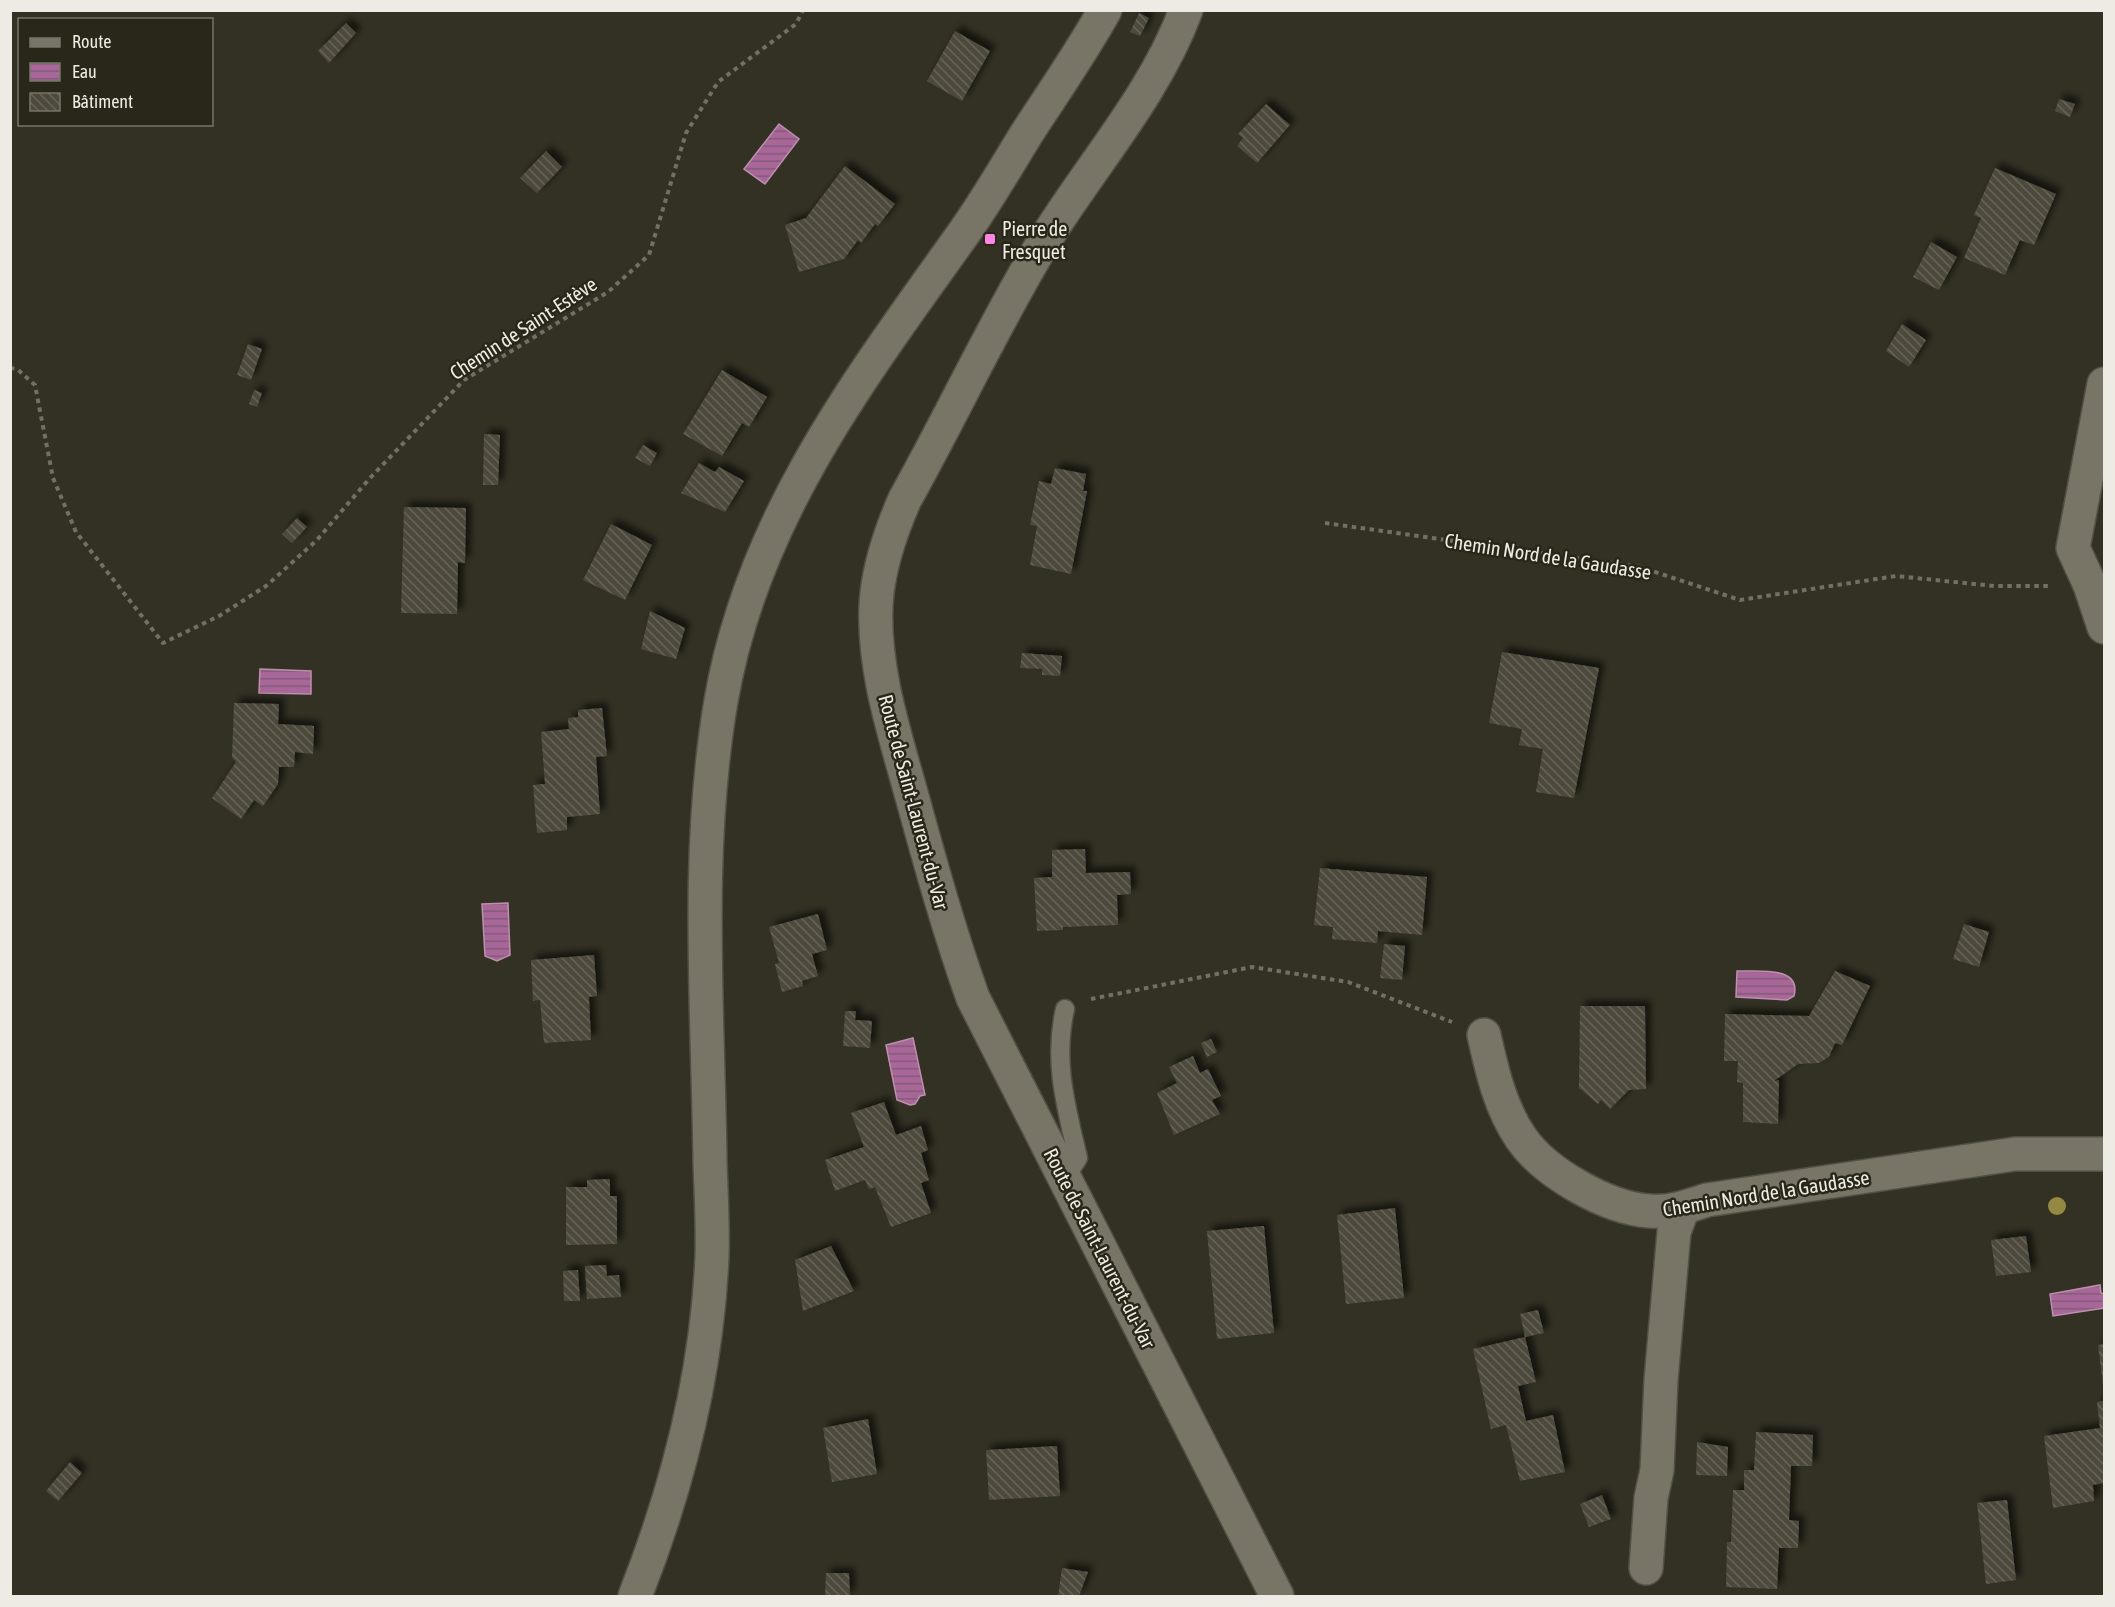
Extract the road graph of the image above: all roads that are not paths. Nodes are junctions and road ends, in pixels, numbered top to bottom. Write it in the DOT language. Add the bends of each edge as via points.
graph roads {
  1 [pos="1105,10"];
  2 [pos="1186,10"];
  3 [pos="2104,384"];
  4 [pos="2104,627"];
  5 [pos="1065,1009"];
  6 [pos="1484,1035"];
  7 [pos="2104,1154"];
  8 [pos="1065,1178"];
  9 [pos="1683,1208"];
  10 [pos="1646,1568"];
  11 [pos="635,1596"];
  12 [pos="1277,1596"];
  1 -- 11 [label="street" via="990,196 891,332 810,457 771,537 748,602 721,700 706,843 712,1256 705,1328 688,1438 660,1534"];
  2 -- 8 [label="street, Route de Saint-Laurent-du-Var" via="1174,40 1130,117 1038,253 905,499 887,540 876,604 881,678 951,936 973,998"];
  3 -- 4 [label="street" via="2073,548"];
  5 -- 8 [label="lane" via="1060,1082 1078,1158"];
  6 -- 9 [label="street, Chemin Nord de la Gaudasse" via="1504,1107 1522,1139 1547,1165 1576,1186 1608,1200 1648,1212"];
  7 -- 9 [label="street, Chemin Nord de la Gaudasse" via="2015,1154 1707,1200"];
  8 -- 12 [label="street, Route de Saint-Laurent-du-Var"];
  9 -- 10 [label="street" via="1674,1232"];
}
